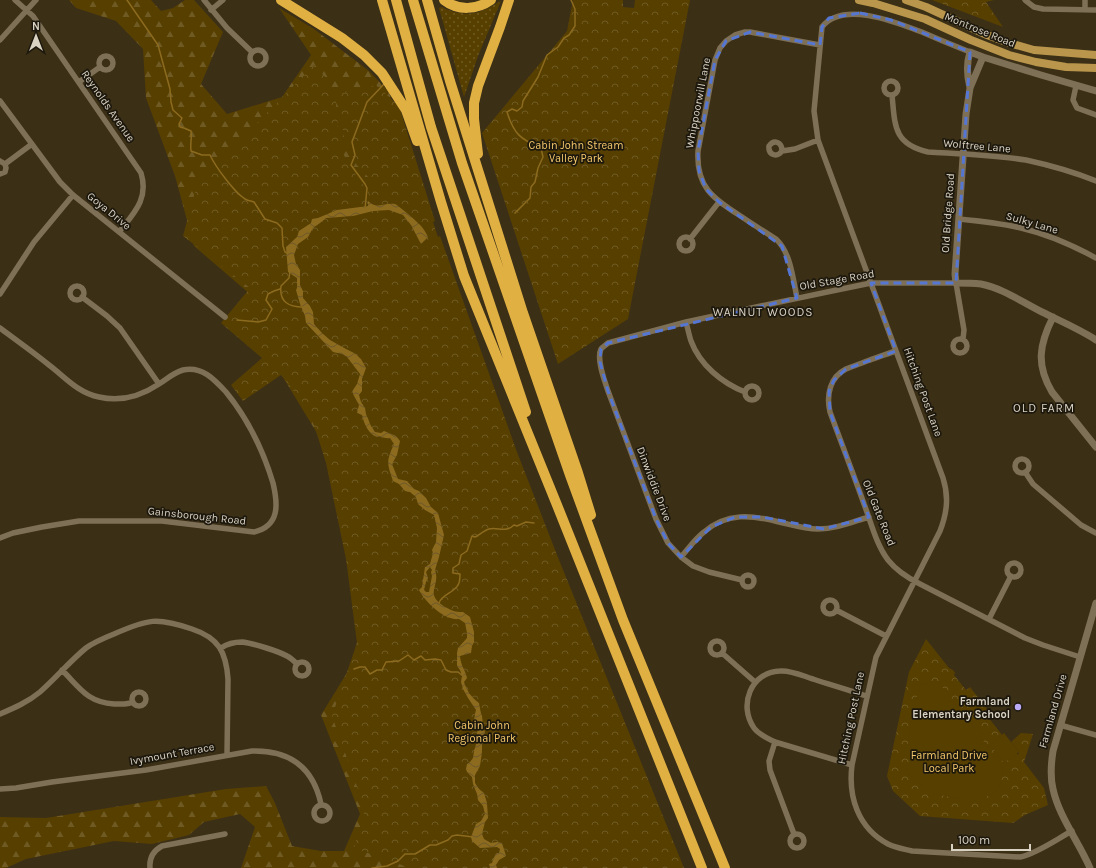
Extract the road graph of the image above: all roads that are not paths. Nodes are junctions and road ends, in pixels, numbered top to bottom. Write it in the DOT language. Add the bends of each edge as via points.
graph roads {
  1 [pos="15,0"];
  2 [pos="36,0"];
  3 [pos="204,0"];
  4 [pos="223,0"];
  5 [pos="281,0"];
  6 [pos="382,0"];
  7 [pos="396,0"];
  8 [pos="413,0"];
  9 [pos="427,0"];
  10 [pos="444,0"];
  11 [pos="491,0"];
  12 [pos="509,0"];
  13 [pos="513,0"];
  14 [pos="859,0"];
  15 [pos="906,0"];
  16 [pos="1025,0"];
  17 [pos="1085,0"];
  18 [pos="1085,9"];
  19 [pos="211,10"];
  20 [pos="1096,10"];
  21 [pos="26,11"];
  22 [pos="500,27"];
  23 [pos="0,40"];
  24 [pos="820,45"];
  25 [pos="252,52"];
  26 [pos="970,52"];
  27 [pos="1096,55"];
  28 [pos="983,57"];
  29 [pos="100,67"];
  30 [pos="1096,68"];
  31 [pos="78,82"];
  32 [pos="1076,86"];
  33 [pos="970,88"];
  34 [pos="1096,90"];
  35 [pos="892,95"];
  36 [pos="0,101"];
  37 [pos="1096,115"];
  38 [pos="818,140"];
  39 [pos="32,144"];
  40 [pos="782,151"];
  41 [pos="963,154"];
  42 [pos="3,162"];
  43 [pos="0,174"];
  44 [pos="1096,181"];
  45 [pos="484,186"];
  46 [pos="73,195"];
  47 [pos="441,202"];
  48 [pos="719,202"];
  49 [pos="959,219"];
  50 [pos="119,232"];
  51 [pos="690,239"];
  52 [pos="1096,258"];
  53 [pos="871,283"];
  54 [pos="956,283"];
  55 [pos="0,294"];
  56 [pos="82,297"];
  57 [pos="797,298"];
  58 [pos="225,317"];
  59 [pos="1053,317"];
  60 [pos="686,322"];
  61 [pos="0,328"];
  62 [pos="963,339"];
  63 [pos="1096,340"];
  64 [pos="601,349"];
  65 [pos="896,351"];
  66 [pos="159,384"];
  67 [pos="745,392"];
  68 [pos="1096,447"];
  69 [pos="1025,472"];
  70 [pos="559,510"];
  71 [pos="869,517"];
  72 [pos="1096,533"];
  73 [pos="0,538"];
  74 [pos="681,557"];
  75 [pos="1012,576"];
  76 [pos="742,580"];
  77 [pos="914,581"];
  78 [pos="1096,603"];
  79 [pos="836,610"];
  80 [pos="623,620"];
  81 [pos="989,620"];
  82 [pos="886,636"];
  83 [pos="221,648"];
  84 [pos="722,653"];
  85 [pos="1080,657"];
  86 [pos="297,664"];
  87 [pos="62,670"];
  88 [pos="755,682"];
  89 [pos="866,696"];
  90 [pos="133,702"];
  91 [pos="0,714"];
  92 [pos="1060,725"];
  93 [pos="1096,735"];
  94 [pos="774,742"];
  95 [pos="227,755"];
  96 [pos="852,765"];
  97 [pos="0,789"];
  98 [pos="321,804"];
  99 [pos="1072,831"];
  100 [pos="225,834"];
  101 [pos="794,834"];
  102 [pos="150,868"];
  103 [pos="702,868"];
  104 [pos="725,868"];
  105 [pos="1090,868"];
  1 -- 21 [label="street, Reynolds Avenue"];
  2 -- 21 [label="street"];
  3 -- 19 [label="street"];
  4 -- 19 [label="street"];
  5 -- 47 [label="highway" via="342,38 382,73 406,110 432,186"];
  6 -- 47 [label="highway"];
  7 -- 70 [label="highway" via="431,127"];
  8 -- 80 [label="highway" via="465,171"];
  9 -- 45 [label="highway"];
  10 -- 11 [label="highway" via="456,6 472,8"];
  12 -- 22 [label="highway"];
  13 -- 22 [label="highway"];
  14 -- 30 [label="main road, Montrose Road" via="925,19 1009,55 1066,67"];
  15 -- 27 [label="main road, Montrose Road" via="1009,44 1034,50"];
  16 -- 18 [label="street" via="1034,7 1043,9"];
  17 -- 18 [label="street"];
  18 -- 20 [label="street"];
  19 -- 25 [label="street"];
  21 -- 23 [label="street"];
  21 -- 31 [label="street, Reynolds Avenue" via="33,16"];
  22 -- 45 [label="highway" via="474,103 475,130"];
  24 -- 26 [label="street, Hitching Post Lane" via="822,27 829,18 843,13 860,13 891,20"];
  24 -- 38 [label="street, Hitching Post Lane" via="814,110"];
  24 -- 48 [label="street, Whippoorwill Lane" via="750,32 735,35 720,48 715,60 697,160 703,183"];
  26 -- 28 [label="street, Hitching Post Lane"];
  26 -- 33 [label="street, Old Bridge Road" via="967,75"];
  28 -- 32 [label="street, Hitching Post Lane"];
  28 -- 33 [label="street, Old Bridge Road"];
  29 -- 31 [label="street"];
  31 -- 50 [label="street, Reynolds Avenue" via="138,168 142,178 144,190 140,204"];
  32 -- 34 [label="street, Hitching Post Lane"];
  32 -- 37 [label="street" via="1073,100 1077,108"];
  33 -- 41 [label="street, Old Bridge Road"];
  35 -- 41 [label="street, Wolftree Lane" via="896,129 909,145 928,152"];
  36 -- 39 [label="street, Goya Drive"];
  38 -- 40 [label="street"];
  38 -- 53 [label="street, Hitching Post Lane"];
  39 -- 42 [label="street"];
  39 -- 46 [label="street, Goya Drive"];
  41 -- 44 [label="street, Wolftree Lane" via="1025,160"];
  41 -- 49 [label="street, Old Bridge Road"];
  42 -- 43 [label="street" via="6,170"];
  45 -- 80 [label="highway"];
  46 -- 50 [label="street, Goya Drive"];
  46 -- 55 [label="street" via="34,242"];
  47 -- 70 [label="highway" via="464,276"];
  48 -- 51 [label="street"];
  48 -- 57 [label="street, Whippoorwill Lane" via="776,239 782,246 788,257"];
  49 -- 52 [label="street, Sulky Lane" via="997,223 1032,231"];
  49 -- 54 [label="street, Old Bridge Road"];
  50 -- 58 [label="street, Goya Drive"];
  53 -- 54 [label="street, Old Stage Road"];
  53 -- 57 [label="street, Old Stage Road"];
  53 -- 65 [label="street, Hitching Post Lane"];
  54 -- 59 [label="street, Old Stage Road" via="995,289"];
  54 -- 62 [label="street, Old Bridge Road" via="964,330"];
  56 -- 66 [label="street" via="120,328"];
  57 -- 60 [label="street, Old Stage Road"];
  59 -- 63 [label="street, Old Stage Road"];
  59 -- 68 [label="street" via="1042,341 1040,355 1047,384"];
  60 -- 64 [label="street, Old Stage Road" via="608,343"];
  60 -- 67 [label="street" via="696,351 710,370"];
  61 -- 66 [label="street, Gainsborough Road" via="78,389 91,395 120,399 141,394"];
  64 -- 74 [label="street, Dinwiddie Drive" via="599,357 603,377 656,519 668,543"];
  65 -- 71 [label="street, Old Gate Road" via="846,369 834,380 829,391 830,412"];
  65 -- 77 [label="street, Hitching Post Lane" via="943,478 946,497 940,531"];
  66 -- 73 [label="street, Gainsborough Road" via="182,371 205,373 217,382 240,411 259,446 275,493 276,510 265,528 246,532 178,522 79,521 13,533"];
  69 -- 72 [label="street" via="1033,484 1080,525"];
  70 -- 103 [label="highway"];
  71 -- 74 [label="street" via="824,529 806,528 762,517 731,518 703,532"];
  71 -- 77 [label="street, Old Gate Road" via="887,558"];
  74 -- 76 [label="street, Dinwiddie Drive" via="700,569"];
  75 -- 81 [label="street"];
  77 -- 81 [label="street, Old Gate Road"];
  77 -- 82 [label="street, Hitching Post Lane"];
  78 -- 85 [label="street, Farmland Drive"];
  79 -- 82 [label="street"];
  80 -- 104 [label="highway"];
  81 -- 85 [label="street, Old Gate Road" via="1026,638"];
  82 -- 89 [label="street, Hitching Post Lane" via="876,657"];
  83 -- 86 [label="street" via="235,642 249,644 285,655"];
  83 -- 87 [label="street" via="215,641 194,630 166,621 146,622 95,643"];
  83 -- 95 [label="street" via="227,667"];
  84 -- 88 [label="street"];
  85 -- 92 [label="street, Farmland Drive"];
  87 -- 90 [label="street" via="96,701 119,704"];
  87 -- 91 [label="street" via="40,692"];
  88 -- 89 [label="street" via="765,675 786,671"];
  88 -- 94 [label="street" via="748,698 749,720 758,733"];
  89 -- 96 [label="street, Hitching Post Lane"];
  92 -- 93 [label="street"];
  92 -- 99 [label="street, Farmland Drive" via="1051,765 1053,788 1056,800"];
  94 -- 96 [label="street"];
  94 -- 101 [label="street" via="769,761 770,770"];
  95 -- 97 [label="street, Ivymount Terrace" via="146,770"];
  95 -- 98 [label="street, Ivymount Terrace" via="265,750 293,760 312,779"];
  96 -- 99 [label="street, Hitching Post Lane" via="851,793 860,817 874,834 900,849 1020,857"];
  99 -- 105 [label="street, Farmland Drive"];
  100 -- 102 [label="street" via="162,846 152,855"];
}
